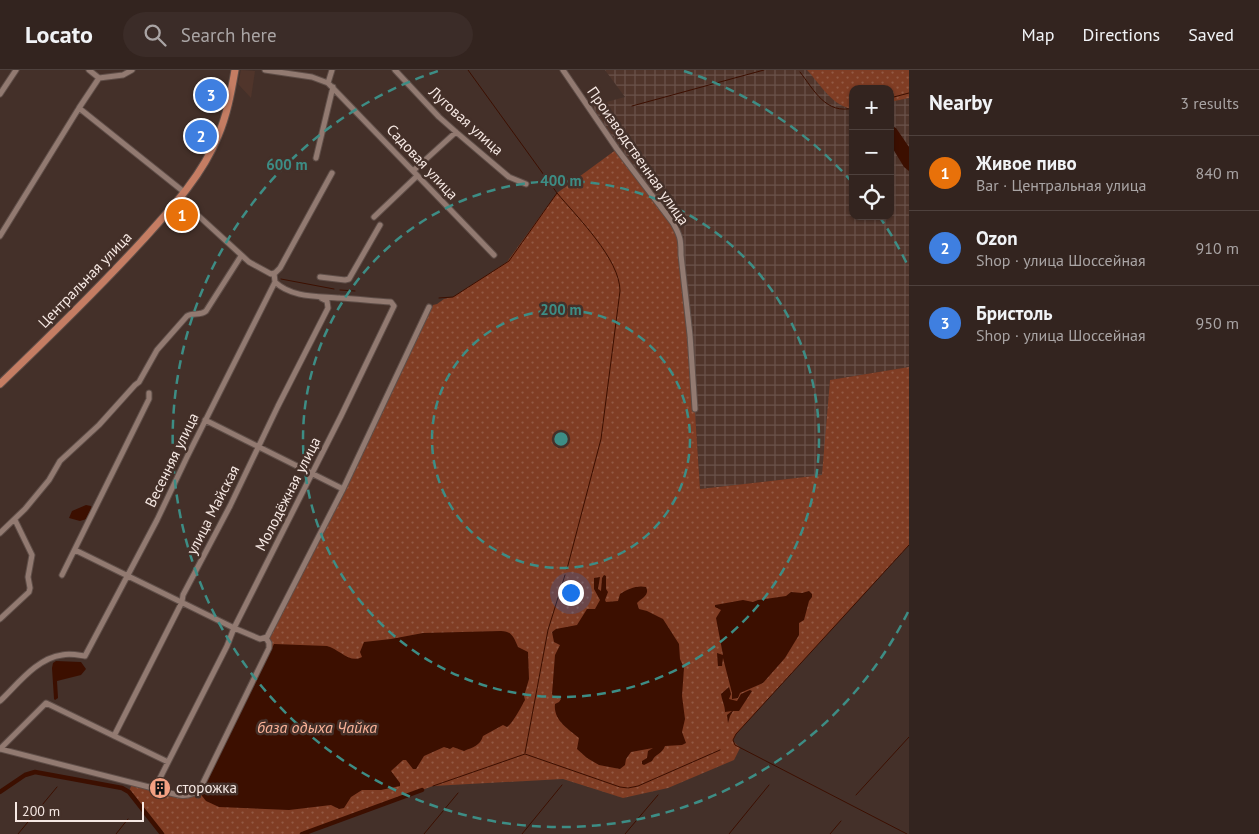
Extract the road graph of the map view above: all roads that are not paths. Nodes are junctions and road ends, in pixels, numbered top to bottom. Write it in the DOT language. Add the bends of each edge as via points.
graph roads {
  1 [pos="16,70"];
  2 [pos="89,70"];
  3 [pos="132,70"];
  4 [pos="235,70"];
  5 [pos="265,70"];
  6 [pos="332,70"];
  7 [pos="395,70"];
  8 [pos="563,70"];
  9 [pos="99,78"];
  10 [pos="330,85"];
  11 [pos="0,94"];
  12 [pos="79,108"];
  13 [pos="456,132"];
  14 [pos="316,158"];
  15 [pos="413,171"];
  16 [pos="332,173"];
  17 [pos="417,176"];
  18 [pos="526,184"];
  19 [pos="184,192"];
  20 [pos="179,198"];
  21 [pos="374,217"];
  22 [pos="380,225"];
  23 [pos="0,236"];
  24 [pos="494,255"];
  25 [pos="241,256"];
  26 [pos="274,273"];
  27 [pos="320,277"];
  28 [pos="276,282"];
  29 [pos="321,298"];
  30 [pos="429,307"];
  31 [pos="0,384"];
  32 [pos="149,393"];
  33 [pos="695,409"];
  34 [pos="205,420"];
  35 [pos="258,446"];
  36 [pos="311,474"];
  37 [pos="343,489"];
  38 [pos="15,520"];
  39 [pos="0,533"];
  40 [pos="75,550"];
  41 [pos="62,576"];
  42 [pos="128,576"];
  43 [pos="182,602"];
  44 [pos="0,619"];
  45 [pos="234,628"];
  46 [pos="266,638"];
  47 [pos="0,701"];
  48 [pos="114,736"];
  49 [pos="0,749"];
  50 [pos="168,762"];
  51 [pos="153,788"];
  1 -- 11 [label="street"];
  2 -- 9 [label="street"];
  3 -- 9 [label="street" via="123,75"];
  4 -- 19 [label="main road, Центральная улица" via="218,138"];
  5 -- 10 [label="street" via="312,77"];
  6 -- 10 [label="street"];
  7 -- 13 [label="street, Луговая улица"];
  8 -- 33 [label="street, Производственная улица" via="679,234"];
  9 -- 12 [label="street"];
  10 -- 14 [label="street"];
  10 -- 15 [label="street, Садовая улица"];
  12 -- 19 [label="street"];
  12 -- 23 [label="street"];
  13 -- 15 [label="street"];
  13 -- 18 [label="street, Луговая улица" via="509,176"];
  15 -- 17 [label="street, Садовая улица"];
  16 -- 26 [label="street" via="280,268"];
  17 -- 21 [label="street"];
  17 -- 24 [label="street, Садовая улица"];
  19 -- 20 [label="main road, Центральная улица"];
  20 -- 25 [label="street"];
  20 -- 31 [label="main road, Центральная улица" via="85,302"];
  22 -- 27 [label="street" via="349,279"];
  25 -- 26 [label="street"];
  25 -- 38 [label="street" via="206,311 187,316 158,350 139,382 60,461 49,480"];
  26 -- 28 [label="street"];
  28 -- 29 [label="street, Молодёжная улица" via="295,293"];
  28 -- 34 [label="street, Весенняя улица"];
  29 -- 35 [label="street, улица Майская" via="327,301 328,308"];
  29 -- 36 [label="street, Молодёжная улица" via="391,302 394,306"];
  30 -- 37 [label="street"];
  32 -- 40 [label="street" via="149,399"];
  34 -- 35 [label="street"];
  34 -- 42 [label="street, Весенняя улица"];
  35 -- 36 [label="street"];
  35 -- 43 [label="street, улица Майская"];
  36 -- 37 [label="street"];
  36 -- 45 [label="street, Молодёжная улица"];
  37 -- 46 [label="street"];
  38 -- 39 [label="street"];
  38 -- 44 [label="street" via="32,555 28,577 30,590"];
  40 -- 41 [label="street"];
  40 -- 42 [label="street"];
  42 -- 43 [label="street"];
  42 -- 47 [label="street, Весенняя улица" via="86,656 64,654 49,659"];
  43 -- 45 [label="street"];
  43 -- 48 [label="street, улица Майская"];
  45 -- 46 [label="street" via="260,639"];
  45 -- 50 [label="street, Молодёжная улица"];
  46 -- 51 [label="street" via="269,648 200,789 186,796"];
  48 -- 49 [label="street" via="46,703"];
  48 -- 50 [label="street"];
  49 -- 51 [label="street"];
  50 -- 51 [label="street, Молодёжная улица"];
}
